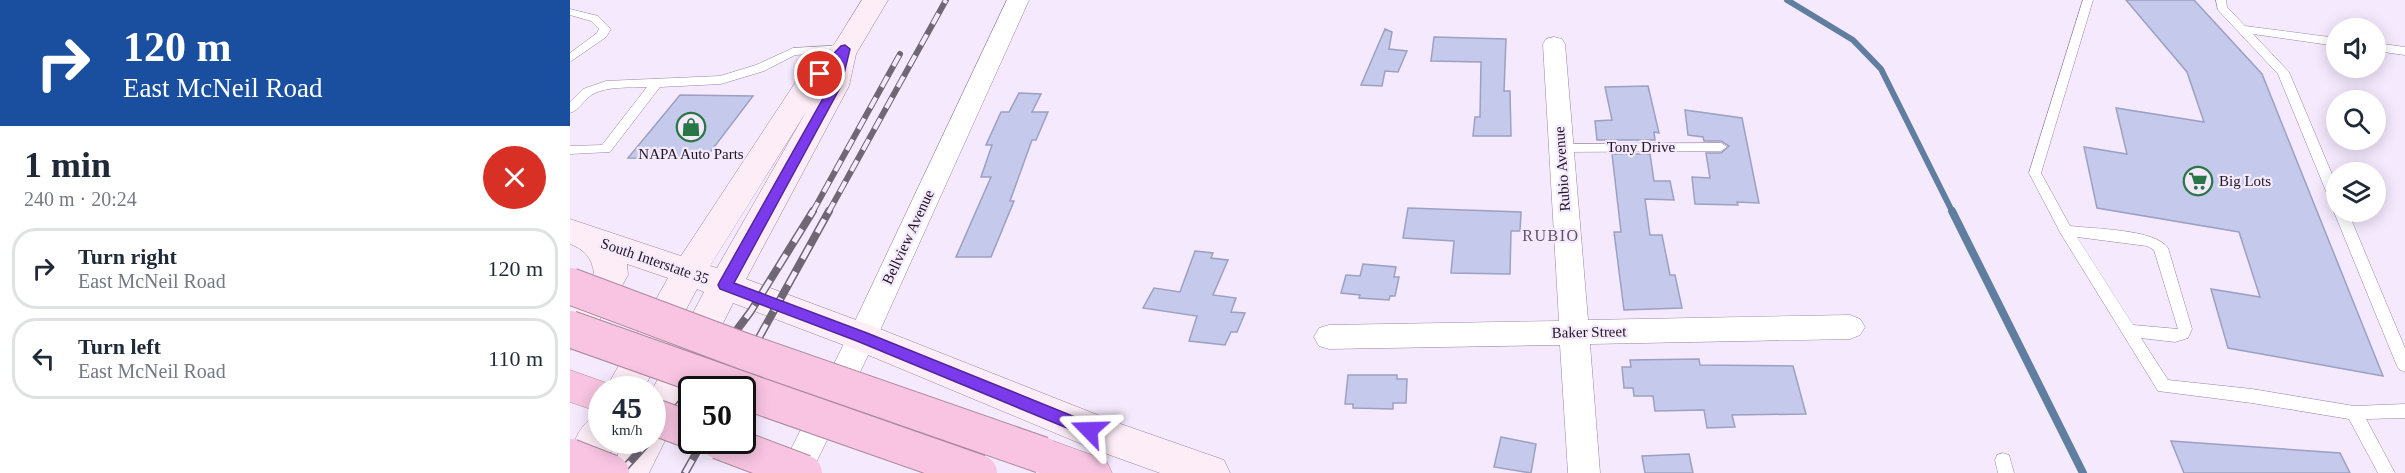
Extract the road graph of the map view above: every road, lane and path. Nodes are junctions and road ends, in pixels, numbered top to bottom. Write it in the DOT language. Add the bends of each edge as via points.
graph roads {
  1 [pos="875,0"];
  2 [pos="1018,0"];
  3 [pos="2088,0"];
  4 [pos="2221,0"];
  5 [pos="570,12"];
  6 [pos="2242,28"];
  7 [pos="2326,40"];
  8 [pos="1554,44"];
  9 [pos="2386,48"];
  10 [pos="845,49"];
  11 [pos="2405,51"];
  12 [pos="570,58"];
  13 [pos="656,83"];
  14 [pos="570,109"];
  15 [pos="1721,147"];
  16 [pos="1561,148"];
  17 [pos="570,150"];
  18 [pos="2326,175"];
  19 [pos="2345,222"];
  20 [pos="2066,230"];
  21 [pos="581,235"];
  22 [pos="688,273"];
  23 [pos="725,285"];
  24 [pos="570,286"];
  25 [pos="1850,327"];
  26 [pos="570,329"];
  27 [pos="2129,331"];
  28 [pos="1574,332"];
  29 [pos="570,335"];
  30 [pos="862,337"];
  31 [pos="1329,337"];
  32 [pos="2405,366"];
  33 [pos="632,376"];
  34 [pos="703,376"];
  35 [pos="570,386"];
  36 [pos="588,392"];
  37 [pos="756,395"];
  38 [pos="666,400"];
  39 [pos="2405,411"];
  40 [pos="2354,412"];
  41 [pos="1110,438"];
  42 [pos="589,454"];
  43 [pos="638,454"];
  44 [pos="753,454"];
  45 [pos="570,457"];
  46 [pos="578,473"];
  47 [pos="611,473"];
  48 [pos="628,473"];
  49 [pos="795,473"];
  50 [pos="804,473"];
  51 [pos="954,473"];
  52 [pos="979,473"];
  53 [pos="1092,473"];
  54 [pos="1210,473"];
  55 [pos="1584,473"];
  56 [pos="2387,473"];
  1 -- 10 [label="main road"];
  2 -- 30 [label="street, Bellview Avenue"];
  3 -- 20 [label="lane" via="2035,173"];
  4 -- 6 [label="lane" via="2222,8"];
  5 -- 12 [label="lane" via="594,18 605,29"];
  6 -- 7 [label="lane"];
  6 -- 18 [label="lane" via="2283,72"];
  8 -- 16 [label="street, Rubio Avenue"];
  9 -- 11 [label="lane"];
  10 -- 13 [label="lane" via="793,52 721,80"];
  10 -- 22 [label="main road" via="807,87"];
  10 -- 23 [label="main road" via="836,86"];
  13 -- 14 [label="lane" via="606,85 587,92"];
  13 -- 17 [label="lane" via="606,149"];
  15 -- 16 [label="lane, Tony Drive"];
  16 -- 28 [label="street, Rubio Avenue"];
  19 -- 32 [label="lane"];
  20 -- 27 [label="lane"];
  20 -- 27 [label="lane" via="2150,242 2163,252 2185,329 2183,334"];
  21 -- 22 [label="main road, South Interstate 35"];
  21 -- 29 [label="main road" via="609,257 611,275"];
  22 -- 23 [label="main road, South Interstate 35"];
  22 -- 33 [label="main road"];
  23 -- 30 [label="main road, South Interstate 35"];
  23 -- 38 [label="main road"];
  24 -- 53 [label="highway, bridge"];
  25 -- 28 [label="street, Baker Street"];
  26 -- 34 [label="highway, bridge"];
  27 -- 40 [label="lane" via="2163,386"];
  28 -- 31 [label="street, Baker Street"];
  28 -- 55 [label="street, Rubio Avenue"];
  30 -- 41 [label="main road, South Interstate 35"];
  30 -- 49 [label="street, Bellview Avenue"];
  35 -- 36 [label="highway"];
  37 -- 52 [label="highway, bridge"];
  39 -- 40 [label="lane"];
  40 -- 56 [label="lane"];
  41 -- 51 [label="main road" via="1026,438 991,445 966,460"];
  41 -- 54 [label="main road, South Interstate 35"];
  42 -- 46 [label="main road"];
  43 -- 48 [label="main road"];
  44 -- 50 [label="highway, bridge"];
  45 -- 47 [label="highway, bridge"];
}
